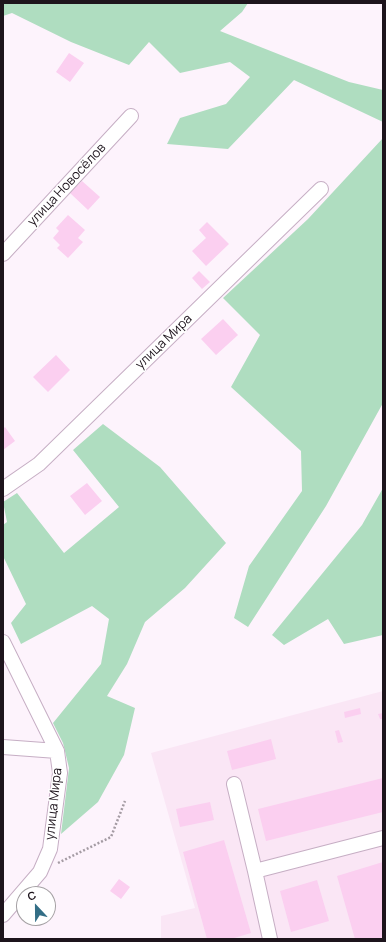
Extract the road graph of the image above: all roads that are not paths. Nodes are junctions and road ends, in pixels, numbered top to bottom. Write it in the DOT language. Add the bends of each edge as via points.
graph roads {
  1 [pos="131,116"];
  2 [pos="321,189"];
  3 [pos="3,254"];
  4 [pos="3,489"];
  5 [pos="3,642"];
  6 [pos="3,747"];
  7 [pos="57,752"];
  8 [pos="234,784"];
  9 [pos="383,838"];
  10 [pos="255,871"];
  11 [pos="3,915"];
  12 [pos="270,939"];
  1 -- 3 [label="street, улица Новосёлов"];
  2 -- 4 [label="street, улица Мира" via="39,464"];
  5 -- 7 [label="street, улица Мира"];
  6 -- 7 [label="street"];
  7 -- 11 [label="street, улица Мира" via="60,773 50,849 40,872"];
  8 -- 10 [label="street"];
  9 -- 10 [label="street"];
  10 -- 12 [label="street"];
}
